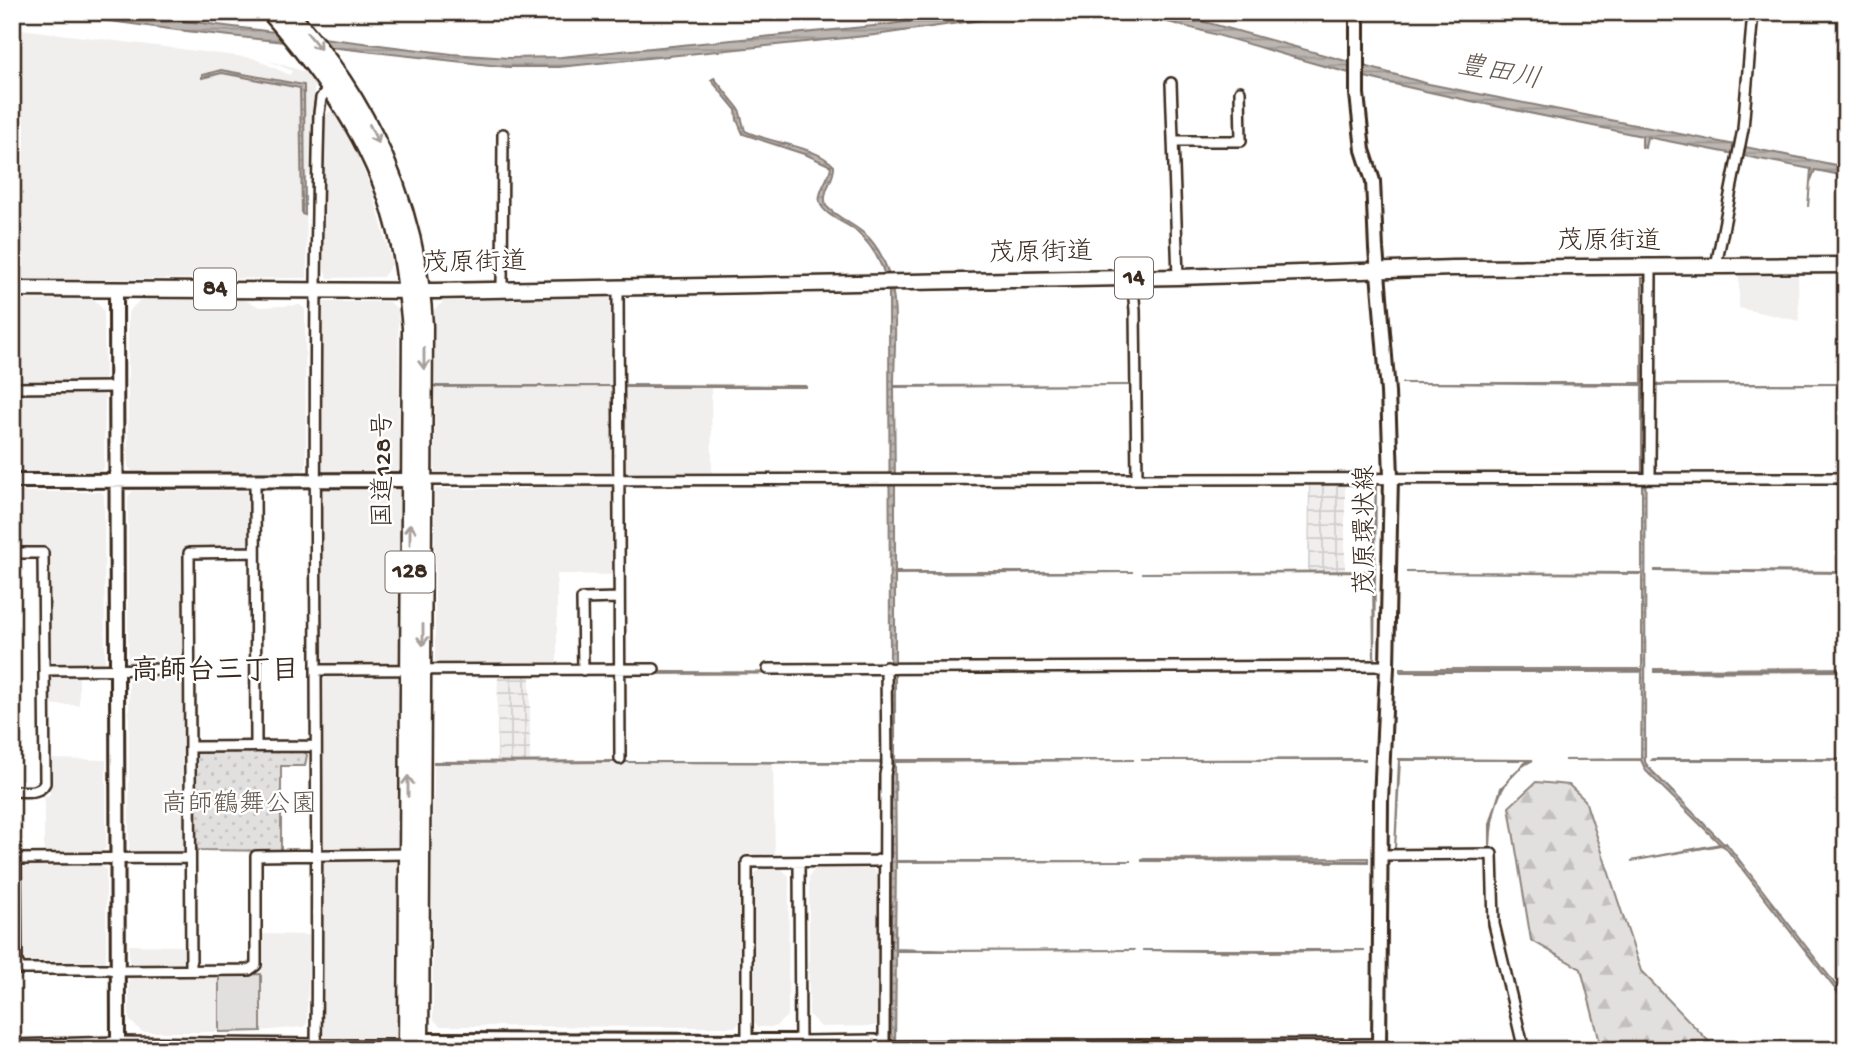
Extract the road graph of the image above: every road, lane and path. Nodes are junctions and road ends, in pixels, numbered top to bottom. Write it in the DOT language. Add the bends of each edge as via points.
graph roads {
  1 [pos="270,12"];
  2 [pos="289,12"];
  3 [pos="1357,12"];
  4 [pos="1753,12"];
  5 [pos="1171,83"];
  6 [pos="329,87"];
  7 [pos="1240,91"];
  8 [pos="503,134"];
  9 [pos="1173,141"];
  10 [pos="1846,265"];
  11 [pos="1716,266"];
  12 [pos="1651,268"];
  13 [pos="1378,271"];
  14 [pos="1132,278"];
  15 [pos="1178,278"];
  16 [pos="618,287"];
  17 [pos="12,289"];
  18 [pos="315,289"];
  19 [pos="502,289"];
  20 [pos="116,290"];
  21 [pos="414,290"];
  22 [pos="116,387"];
  23 [pos="12,388"];
  24 [pos="1391,477"];
  25 [pos="1650,478"];
  26 [pos="1846,478"];
  27 [pos="1137,479"];
  28 [pos="255,480"];
  29 [pos="315,480"];
  30 [pos="417,480"];
  31 [pos="619,480"];
  32 [pos="12,481"];
  33 [pos="117,481"];
  34 [pos="255,552"];
  35 [pos="12,553"];
  36 [pos="618,598"];
  37 [pos="1387,666"];
  38 [pos="886,667"];
  39 [pos="768,668"];
  40 [pos="190,669"];
  41 [pos="416,669"];
  42 [pos="654,669"];
  43 [pos="45,670"];
  44 [pos="117,670"];
  45 [pos="316,670"];
  46 [pos="583,670"];
  47 [pos="618,670"];
  48 [pos="256,746"];
  49 [pos="316,746"];
  50 [pos="190,747"];
  51 [pos="620,759"];
  52 [pos="12,791"];
  53 [pos="415,854"];
  54 [pos="316,855"];
  55 [pos="1381,855"];
  56 [pos="190,858"];
  57 [pos="884,858"];
  58 [pos="118,859"];
  59 [pos="14,860"];
  60 [pos="799,862"];
  61 [pos="191,970"];
  62 [pos="117,971"];
  63 [pos="747,1040"];
  64 [pos="12,1045"];
  65 [pos="505,1045"];
  66 [pos="650,1045"];
  67 [pos="118,1046"];
  68 [pos="800,1046"];
  69 [pos="884,1046"];
  70 [pos="184,1047"];
  71 [pos="251,1047"];
  72 [pos="413,1047"];
  73 [pos="1378,1047"];
  74 [pos="316,1048"];
  75 [pos="1524,1050"];
  1 -- 6 [label="highway, 国道128号 / 128"];
  2 -- 21 [label="highway, 国道128号 / 128, one-way" via="338,71 390,168 408,225"];
  3 -- 13 [label="street, 茂原環状線" via="1357,93 1363,150 1373,181"];
  4 -- 11 [label="street" via="1743,129"];
  5 -- 9 [label="street"];
  6 -- 18 [label="street" via="321,98 319,113"];
  6 -- 21 [label="highway, 国道128号 / 128" via="363,143 387,198"];
  7 -- 9 [label="street" via="1241,141"];
  8 -- 19 [label="street"];
  9 -- 15 [label="street"];
  10 -- 11 [label="main road, 茂原街道 / 14"];
  11 -- 12 [label="main road, 茂原街道 / 14"];
  12 -- 13 [label="main road, 茂原街道 / 14"];
  12 -- 25 [label="street"];
  13 -- 15 [label="main road, 茂原街道 / 14"];
  13 -- 24 [label="street, 茂原環状線"];
  14 -- 15 [label="main road, 茂原街道 / 14"];
  14 -- 16 [label="main road, 茂原街道 / 14"];
  14 -- 27 [label="street"];
  16 -- 19 [label="main road, 茂原街道 / 14"];
  16 -- 31 [label="street"];
  17 -- 20 [label="main road, 84"];
  18 -- 20 [label="main road, 84"];
  18 -- 21 [label="main road, 84"];
  18 -- 29 [label="street"];
  19 -- 21 [label="main road, 茂原街道 / 14"];
  20 -- 22 [label="street"];
  21 -- 30 [label="highway, 国道128号 / 128" via="424,326"];
  22 -- 23 [label="street"];
  22 -- 33 [label="street"];
  24 -- 25 [label="street"];
  24 -- 27 [label="street"];
  24 -- 37 [label="street, 茂原環状線"];
  25 -- 26 [label="street"];
  27 -- 31 [label="street"];
  28 -- 29 [label="street"];
  28 -- 33 [label="street"];
  28 -- 34 [label="street"];
  29 -- 30 [label="street"];
  29 -- 45 [label="street"];
  30 -- 31 [label="street"];
  30 -- 41 [label="highway, 国道128号 / 128"];
  31 -- 36 [label="street"];
  32 -- 33 [label="street"];
  33 -- 44 [label="street"];
  34 -- 40 [label="street" via="189,553"];
  34 -- 48 [label="street"];
  35 -- 43 [label="street" via="43,553"];
  36 -- 46 [label="street" via="582,599"];
  36 -- 47 [label="street"];
  37 -- 38 [label="street"];
  37 -- 55 [label="street, 茂原環状線"];
  38 -- 39 [label="street"];
  38 -- 57 [label="street"];
  40 -- 44 [label="street"];
  40 -- 50 [label="street"];
  41 -- 45 [label="street"];
  41 -- 46 [label="street"];
  41 -- 53 [label="highway, 国道128号 / 128"];
  42 -- 47 [label="street"];
  43 -- 44 [label="street"];
  43 -- 52 [label="street" via="45,783 37,791"];
  44 -- 58 [label="street"];
  45 -- 49 [label="street"];
  46 -- 47 [label="street"];
  47 -- 51 [label="street"];
  48 -- 49 [label="street"];
  48 -- 50 [label="street"];
  49 -- 54 [label="street"];
  50 -- 56 [label="street"];
  53 -- 54 [label="street"];
  53 -- 72 [label="highway, 国道128号 / 128"];
  54 -- 61 [label="street" via="256,856 256,965 249,970"];
  54 -- 74 [label="street"];
  55 -- 73 [label="street, 茂原環状線"];
  55 -- 75 [label="street" via="1492,854 1494,924"];
  56 -- 58 [label="street"];
  56 -- 61 [label="street"];
  57 -- 60 [label="street"];
  57 -- 69 [label="street"];
  58 -- 59 [label="street"];
  58 -- 62 [label="street"];
  59 -- 62 [label="street" via="18,966 25,970"];
  60 -- 63 [label="street" via="747,862"];
  60 -- 68 [label="street"];
  61 -- 62 [label="street"];
  62 -- 67 [label="street"];
  63 -- 66 [label="street"];
  63 -- 68 [label="street"];
  64 -- 67 [label="street"];
  65 -- 66 [label="street"];
  65 -- 72 [label="street"];
  67 -- 70 [label="street"];
  68 -- 69 [label="street" via="875,1040"];
  69 -- 73 [label="street"];
  70 -- 71 [label="street"];
  71 -- 74 [label="street"];
  72 -- 74 [label="street"];
}
